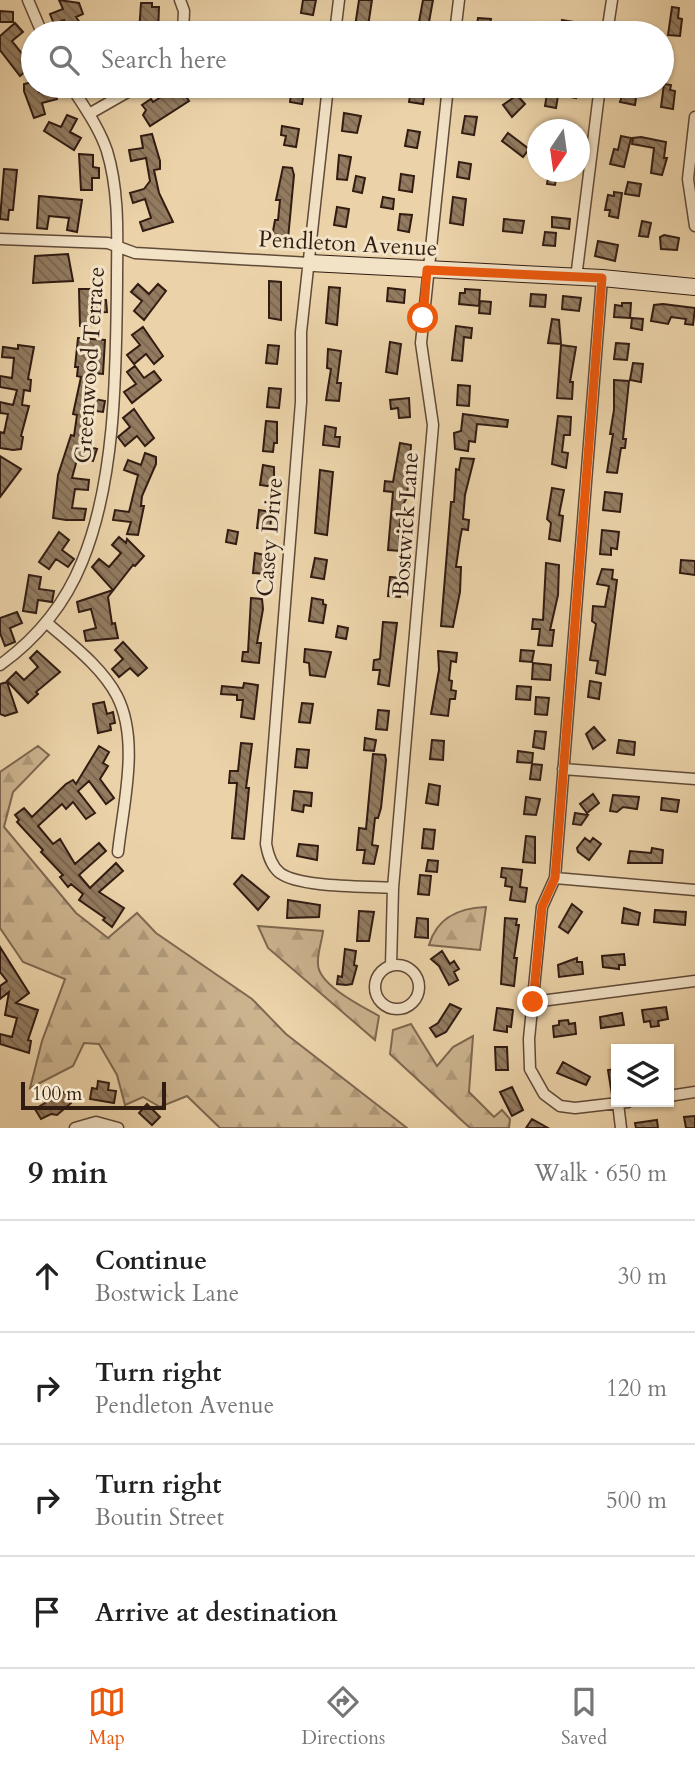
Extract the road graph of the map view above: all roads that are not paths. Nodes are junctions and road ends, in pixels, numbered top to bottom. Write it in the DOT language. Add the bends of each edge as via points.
graph roads {
  1 [pos="29,0"];
  2 [pos="180,0"];
  3 [pos="339,0"];
  4 [pos="458,0"];
  5 [pos="612,0"];
  6 [pos="37,21"];
  7 [pos="184,21"];
  8 [pos="336,21"];
  9 [pos="455,21"];
  10 [pos="609,21"];
  11 [pos="79,98"];
  12 [pos="117,98"];
  13 [pos="327,98"];
  14 [pos="447,98"];
  15 [pos="598,98"];
  16 [pos="89,114"];
  17 [pos="695,117"];
  18 [pos="695,226"];
  19 [pos="0,239"];
  20 [pos="117,246"];
  21 [pos="310,263"];
  22 [pos="427,270"];
  23 [pos="695,275"];
  24 [pos="576,278"];
  25 [pos="602,278"];
  26 [pos="695,287"];
  27 [pos="46,622"];
  28 [pos="0,665"];
  29 [pos="563,769"];
  30 [pos="695,779"];
  31 [pos="118,852"];
  32 [pos="555,878"];
  33 [pos="393,888"];
  34 [pos="695,890"];
  35 [pos="391,966"];
  36 [pos="695,981"];
  37 [pos="533,1002"];
  38 [pos="695,1092"];
  39 [pos="674,1095"];
  40 [pos="611,1103"];
  41 [pos="623,1107"];
  42 [pos="75,1128"];
  43 [pos="118,1128"];
  44 [pos="621,1128"];
  1 -- 6 [label="street"];
  2 -- 7 [label="street"];
  3 -- 8 [label="street"];
  4 -- 9 [label="street"];
  5 -- 10 [label="street"];
  11 -- 16 [label="street, Greenwood Terrace"];
  12 -- 16 [label="street"];
  13 -- 21 [label="street, Casey Drive"];
  14 -- 22 [label="street, Bostwick Lane"];
  15 -- 24 [label="street"];
  16 -- 20 [label="street, Greenwood Terrace" via="107,150"];
  17 -- 18 [label="street" via="688,179"];
  19 -- 20 [label="street, Pendleton Avenue"];
  20 -- 21 [label="street, Pendleton Avenue" via="135,253"];
  20 -- 27 [label="street, Greenwood Terrace" via="115,363 99,499 82,563"];
  21 -- 22 [label="street, Pendleton Avenue"];
  21 -- 33 [label="street, Casey Drive" via="301,332 301,402 266,844 273,865 285,876"];
  22 -- 24 [label="street, Pendleton Avenue"];
  22 -- 33 [label="street, Bostwick Lane" via="421,343 433,425"];
  23 -- 26 [label="street"];
  24 -- 25 [label="street, Pendleton Avenue"];
  25 -- 26 [label="street, Pendleton Avenue"];
  25 -- 29 [label="street"];
  27 -- 28 [label="street, Greenwood Terrace"];
  27 -- 31 [label="street" via="102,675 123,712 127,766"];
  29 -- 30 [label="street"];
  29 -- 32 [label="street"];
  32 -- 34 [label="street"];
  32 -- 37 [label="street" via="542,907"];
  33 -- 35 [label="street, Bostwick Lane"];
  35 -- 35 [label="street, Bostwick Lane" via="408,968 418,981 417,997 405,1008 388,1007 377,996 376,980"];
  36 -- 37 [label="street"];
  37 -- 40 [label="street" via="528,1059 544,1094 564,1108"];
  38 -- 39 [label="street"];
  41 -- 44 [label="street"];
  42 -- 43 [label="street" via="96,1122"];
}
